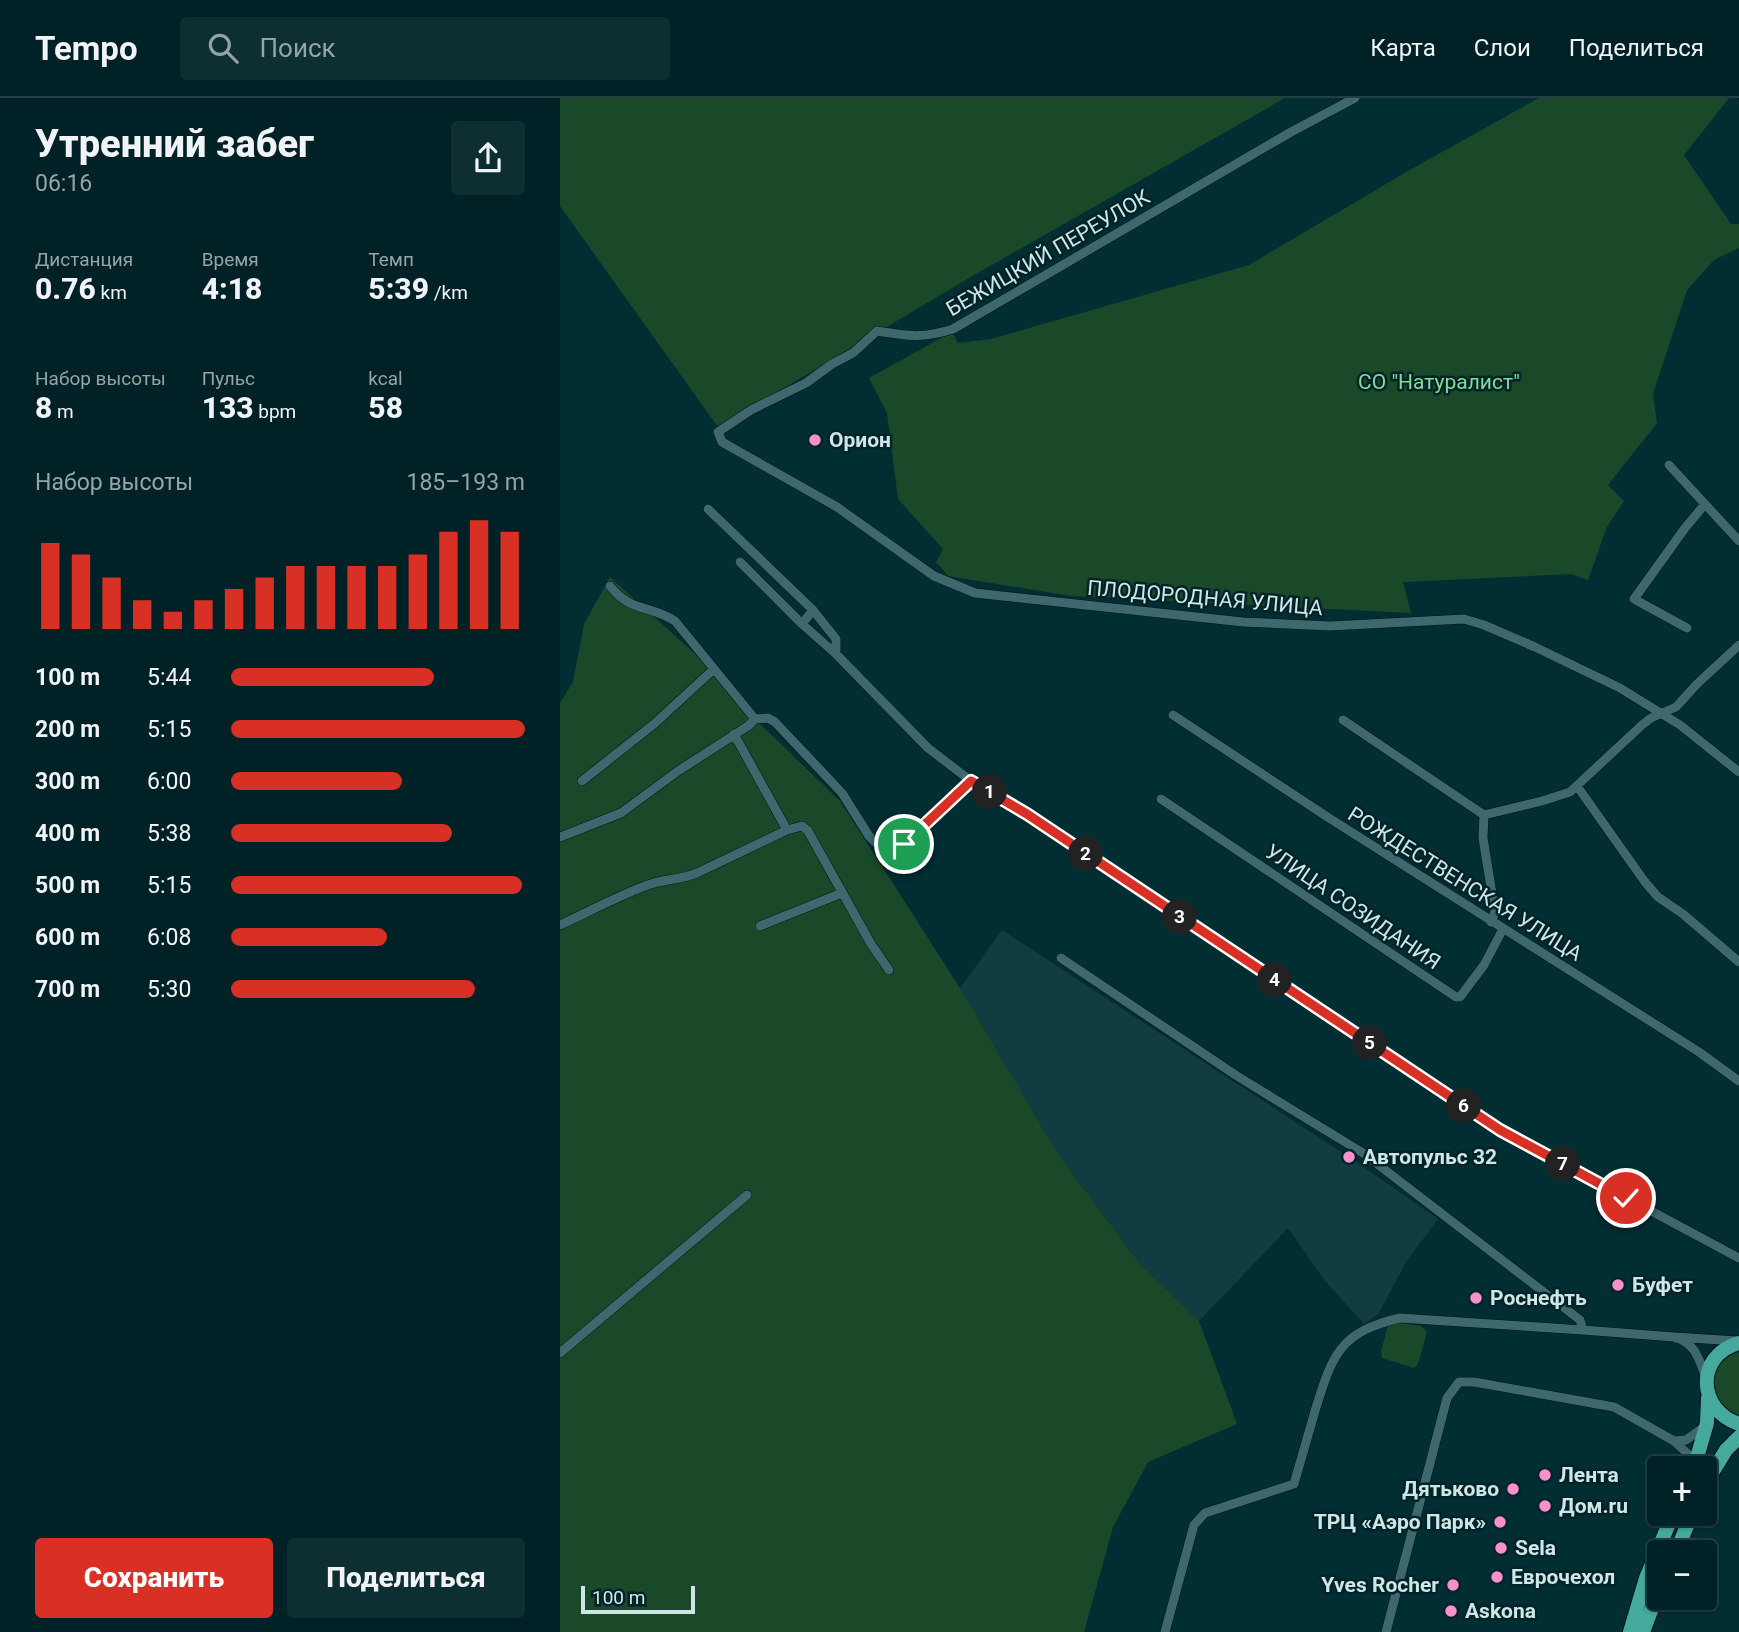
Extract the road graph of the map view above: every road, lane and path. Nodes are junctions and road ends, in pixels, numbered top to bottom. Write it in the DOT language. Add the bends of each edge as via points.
graph roads {
  1 [pos="1355,98"];
  2 [pos="718,432"];
  3 [pos="1669,465"];
  4 [pos="1705,504"];
  5 [pos="708,509"];
  6 [pos="1739,541"];
  7 [pos="740,562"];
  8 [pos="610,586"];
  9 [pos="813,610"];
  10 [pos="802,624"];
  11 [pos="1687,628"];
  12 [pos="1739,645"];
  13 [pos="836,654"];
  14 [pos="714,670"];
  15 [pos="1663,714"];
  16 [pos="1173,715"];
  17 [pos="755,719"];
  18 [pos="1343,720"];
  19 [pos="734,734"];
  20 [pos="1739,772"];
  21 [pos="582,780"];
  22 [pos="971,781"];
  23 [pos="1577,786"];
  24 [pos="1161,799"];
  25 [pos="1484,815"];
  26 [pos="787,830"];
  27 [pos="560,837"];
  28 [pos="842,893"];
  29 [pos="1492,922"];
  30 [pos="560,925"];
  31 [pos="760,926"];
  32 [pos="1503,929"];
  33 [pos="1061,958"];
  34 [pos="1739,962"];
  35 [pos="889,970"];
  36 [pos="1739,1081"];
  37 [pos="747,1195"];
  38 [pos="1739,1258"];
  39 [pos="1583,1330"];
  40 [pos="1674,1338"];
  41 [pos="1739,1342"];
  42 [pos="560,1353"];
  43 [pos="1707,1386"];
  44 [pos="1707,1423"];
  45 [pos="1739,1424"];
  46 [pos="1739,1437"];
  47 [pos="1674,1441"];
  48 [pos="1689,1456"];
  49 [pos="1697,1456"];
  50 [pos="1717,1465"];
  51 [pos="1668,1526"];
  52 [pos="1651,1610"];
  53 [pos="1165,1632"];
  54 [pos="1387,1632"];
  55 [pos="1630,1632"];
  56 [pos="1643,1632"];
  1 -- 2 [label="street, БЕЖИЦКИЙ ПЕРЕУЛОК" via="953,329 918,337 877,331 853,353 806,383"];
  2 -- 15 [label="street, ПЛОДОРОДНАЯ УЛИЦА" via="727,446 837,507 934,576 975,593 1243,622 1330,626 1464,619 1591,673"];
  3 -- 4 [label="street"];
  4 -- 6 [label="street"];
  4 -- 11 [label="street" via="1634,599"];
  5 -- 9 [label="street"];
  7 -- 10 [label="street"];
  8 -- 14 [label="street" via="626,603 675,621"];
  9 -- 10 [label="street"];
  9 -- 13 [label="street" via="836,639"];
  10 -- 13 [label="street"];
  12 -- 15 [label="street" via="1676,707"];
  13 -- 22 [label="street" via="928,748"];
  14 -- 17 [label="street"];
  14 -- 21 [label="street"];
  15 -- 20 [label="street, ПЛОДОРОДНАЯ УЛИЦА"];
  15 -- 23 [label="street" via="1642,724"];
  16 -- 29 [label="street, РОЖДЕСТВЕНСКАЯ УЛИЦА"];
  17 -- 19 [label="street"];
  17 -- 22 [label="street" via="775,722 834,783 876,844 904,844"];
  18 -- 25 [label="street"];
  19 -- 26 [label="street"];
  19 -- 27 [label="street" via="621,813"];
  22 -- 38 [label="street" via="1500,1130"];
  23 -- 25 [label="street" via="1542,801"];
  23 -- 34 [label="street" via="1644,882"];
  24 -- 32 [label="street, УЛИЦА СОЗИДАНИЯ" via="1456,997 1471,984"];
  25 -- 29 [label="street" via="1483,838 1495,912"];
  26 -- 28 [label="street" via="802,826 808,831"];
  26 -- 30 [label="street" via="697,873 644,886"];
  28 -- 31 [label="street"];
  28 -- 35 [label="street"];
  29 -- 32 [label="street, РОЖДЕСТВЕНСКАЯ УЛИЦА"];
  32 -- 36 [label="street, РОЖДЕСТВЕНСКАЯ УЛИЦА"];
  33 -- 39 [label="street" via="1237,1076 1363,1153 1580,1320"];
  37 -- 42 [label="street"];
  39 -- 40 [label="street"];
  39 -- 53 [label="street" via="1400,1318 1358,1333 1340,1349 1326,1374 1294,1484 1205,1513 1194,1525"];
  40 -- 41 [label="street"];
  40 -- 43 [label="street" via="1695,1350"];
  41 -- 43 [label="main road" via="1718,1354 1710,1366"];
  43 -- 44 [label="main road"];
  43 -- 45 [label="main road" via="1719,1414"];
  44 -- 47 [label="street" via="1695,1436"];
  44 -- 49 [label="main road"];
  46 -- 50 [label="main road"];
  47 -- 48 [label="street"];
  47 -- 54 [label="street" via="1614,1407 1459,1382 1447,1398"];
  51 -- 55 [label="main road"];
  52 -- 56 [label="main road"];
}
